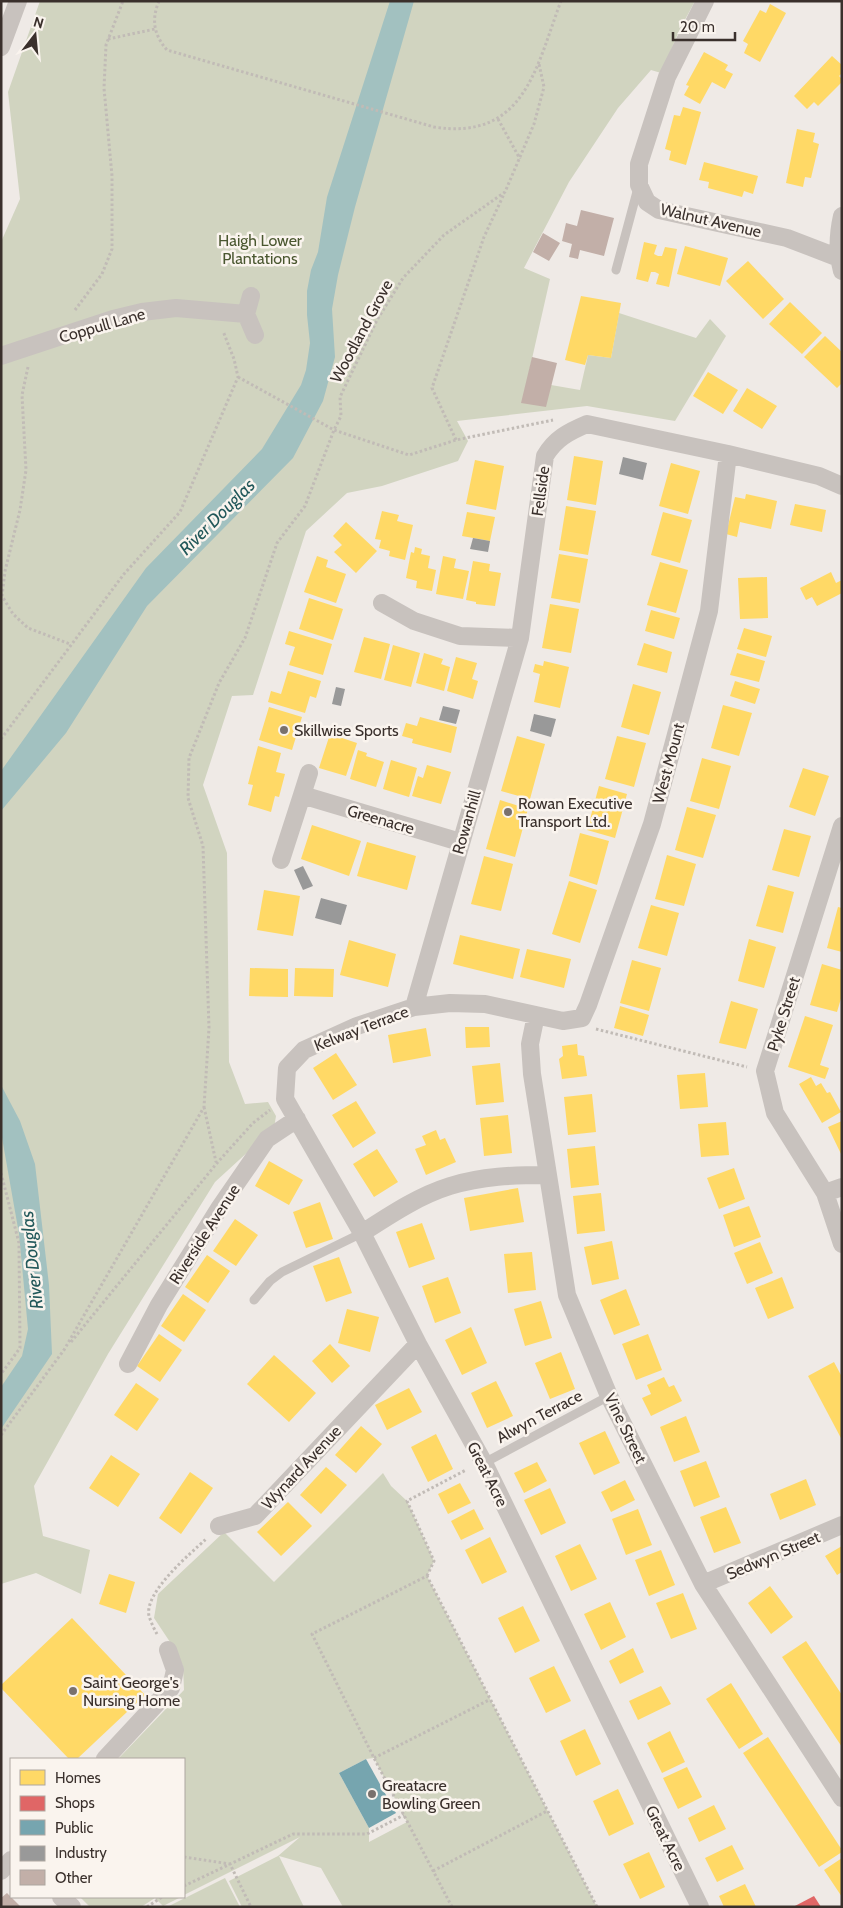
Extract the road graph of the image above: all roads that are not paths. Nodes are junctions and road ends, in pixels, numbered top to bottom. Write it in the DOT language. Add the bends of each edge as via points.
graph roads {
  1 [pos="18,1"];
  2 [pos="705,1"];
  3 [pos="1,48"];
  4 [pos="638,185"];
  5 [pos="842,216"];
  6 [pos="840,264"];
  7 [pos="616,270"];
  8 [pos="251,296"];
  9 [pos="246,314"];
  10 [pos="255,335"];
  11 [pos="1,356"];
  12 [pos="728,454"];
  13 [pos="842,486"];
  14 [pos="382,603"];
  15 [pos="520,638"];
  16 [pos="309,773"];
  17 [pos="302,795"];
  18 [pos="842,826"];
  19 [pos="460,842"];
  20 [pos="281,860"];
  21 [pos="414,1007"];
  22 [pos="536,1015"];
  23 [pos="285,1099"];
  24 [pos="297,1119"];
  25 [pos="546,1175"];
  26 [pos="834,1190"];
  27 [pos="362,1233"];
  28 [pos="842,1244"];
  29 [pos="254,1300"];
  30 [pos="418,1344"];
  31 [pos="128,1364"];
  32 [pos="609,1396"];
  33 [pos="484,1463"];
  34 [pos="842,1525"];
  35 [pos="219,1526"];
  36 [pos="703,1584"];
  37 [pos="168,1650"];
  38 [pos="106,1758"];
  39 [pos="842,1798"];
  40 [pos="10,1861"];
  41 [pos="1,1871"];
  42 [pos="62,1898"];
  43 [pos="72,1907"];
  44 [pos="700,1907"];
  1 -- 3 [label="street"];
  2 -- 4 [label="street" via="667,77 639,164"];
  4 -- 6 [label="street, Walnut Avenue" via="647,202 659,210 787,238"];
  4 -- 7 [label="lane"];
  5 -- 6 [label="street" via="839,226"];
  8 -- 9 [label="street"];
  9 -- 10 [label="street"];
  9 -- 11 [label="street, Coppull Lane" via="176,308 142,312"];
  12 -- 13 [label="street, Fellside" via="818,476"];
  12 -- 15 [label="street, Fellside" via="587,424 567,432 552,444 545,456"];
  12 -- 22 [label="street, West Mount" via="708,611 652,824 582,1018 563,1021"];
  14 -- 15 [label="street" via="414,621 460,636"];
  15 -- 19 [label="street, Rowanhill"];
  16 -- 17 [label="street"];
  17 -- 19 [label="street, Greenacre"];
  17 -- 20 [label="street"];
  18 -- 26 [label="street, Pyke Street" via="765,1071 775,1112"];
  19 -- 21 [label="street, Rowanhill"];
  21 -- 22 [label="street, Kelway Terrace" via="485,1004"];
  21 -- 23 [label="street, Kelway Terrace" via="357,1026 304,1050 287,1068"];
  22 -- 25 [label="street, Vine Street" via="530,1044"];
  23 -- 24 [label="street, Great Acre"];
  24 -- 27 [label="street, Great Acre"];
  24 -- 31 [label="street, Riverside Avenue" via="267,1139 220,1207 159,1305"];
  25 -- 27 [label="street" via="502,1176 450,1186 403,1207"];
  25 -- 32 [label="street, Vine Street" via="567,1295"];
  26 -- 28 [label="street, Pyke Street"];
  27 -- 29 [label="lane" via="282,1272"];
  27 -- 30 [label="street, Great Acre"];
  30 -- 33 [label="street, Great Acre"];
  30 -- 35 [label="street, Wynard Avenue" via="254,1516"];
  32 -- 33 [label="lane, Alwyn Terrace"];
  32 -- 36 [label="street, Vine Street"];
  33 -- 44 [label="street, Great Acre"];
  34 -- 36 [label="street, Sedwyn Street"];
  36 -- 39 [label="street, Vine Street"];
  37 -- 38 [label="street" via="175,1670 171,1688"];
  40 -- 41 [label="street"];
  42 -- 43 [label="street"];
}
